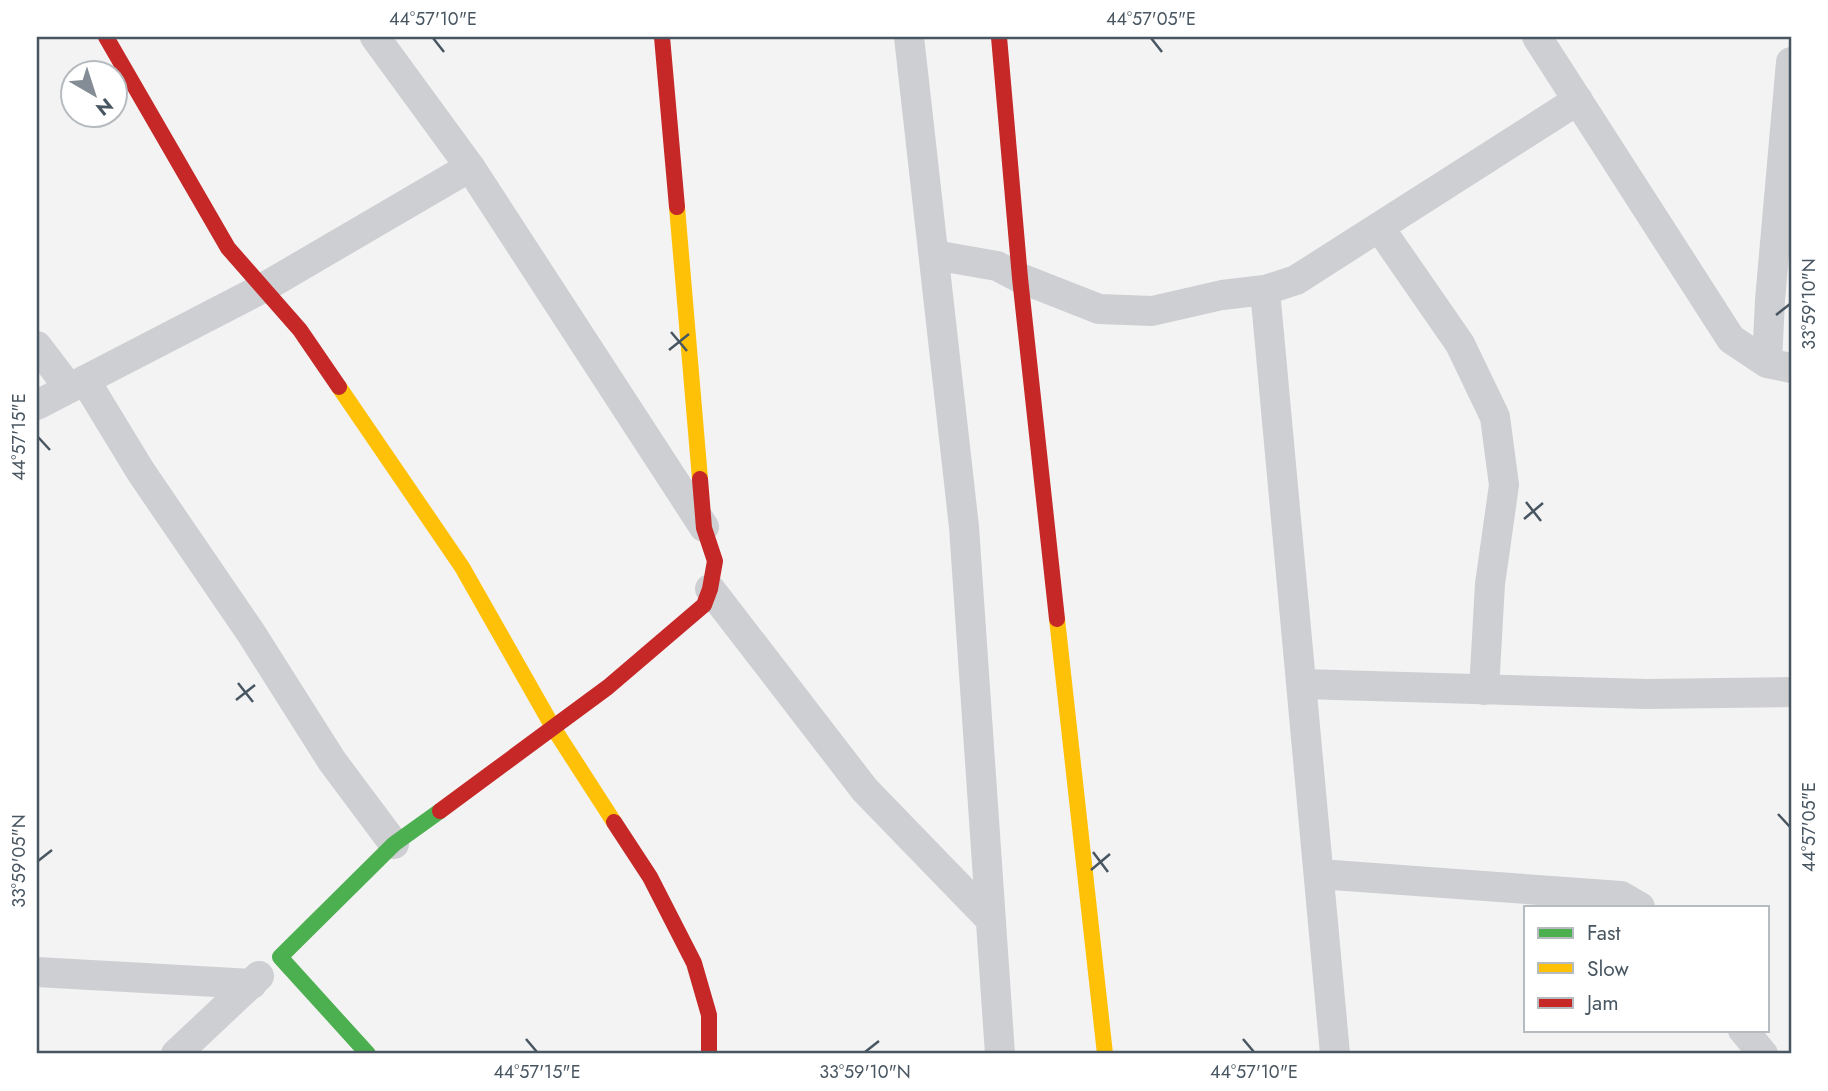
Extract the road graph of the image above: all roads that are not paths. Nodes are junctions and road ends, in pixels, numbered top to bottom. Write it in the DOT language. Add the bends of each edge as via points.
graph roads {
  1 [pos="106,37"];
  2 [pos="374,37"];
  3 [pos="662,37"];
  4 [pos="909,37"];
  5 [pos="999,37"];
  6 [pos="1537,37"];
  7 [pos="1791,62"];
  8 [pos="1578,100"];
  9 [pos="470,167"];
  10 [pos="1380,227"];
  11 [pos="934,255"];
  12 [pos="1020,278"];
  13 [pos="263,288"];
  14 [pos="1265,290"];
  15 [pos="37,346"];
  16 [pos="1779,365"];
  17 [pos="77,384"];
  18 [pos="37,405"];
  19 [pos="704,528"];
  20 [pos="710,589"];
  21 [pos="1301,684"];
  22 [pos="1484,690"];
  23 [pos="1791,692"];
  24 [pos="554,729"];
  25 [pos="394,844"];
  26 [pos="1319,874"];
  27 [pos="1638,906"];
  28 [pos="991,920"];
  29 [pos="280,957"];
  30 [pos="37,972"];
  31 [pos="252,984"];
  32 [pos="1745,1032"];
  33 [pos="176,1054"];
  34 [pos="368,1054"];
  35 [pos="709,1054"];
  36 [pos="1000,1054"];
  37 [pos="1105,1054"];
  38 [pos="1335,1054"];
  39 [pos="1763,1054"];
  1 -- 13 [label="street" via="228,248"];
  2 -- 9 [label="street"];
  3 -- 19 [label="street"];
  4 -- 11 [label="street"];
  5 -- 12 [label="street"];
  6 -- 8 [label="street"];
  7 -- 16 [label="street" via="1771,287"];
  8 -- 10 [label="street"];
  8 -- 16 [label="street" via="1731,339"];
  9 -- 13 [label="street"];
  9 -- 19 [label="street"];
  10 -- 14 [label="street" via="1296,281"];
  10 -- 22 [label="street" via="1460,344 1495,417 1504,485 1490,584"];
  11 -- 12 [label="street" via="997,266"];
  11 -- 28 [label="street" via="964,527"];
  12 -- 14 [label="street" via="1100,309 1152,311"];
  12 -- 37 [label="street"];
  13 -- 17 [label="street"];
  13 -- 24 [label="street" via="300,330 462,567"];
  14 -- 21 [label="street"];
  15 -- 17 [label="street"];
  17 -- 18 [label="street"];
  17 -- 25 [label="street" via="251,633 332,761"];
  19 -- 20 [label="street" via="715,561"];
  20 -- 24 [label="street" via="704,605"];
  20 -- 28 [label="street" via="865,790"];
  21 -- 22 [label="street"];
  21 -- 26 [label="street"];
  22 -- 23 [label="street"];
  24 -- 25 [label="street"];
  24 -- 35 [label="street" via="650,877 694,963 709,1015"];
  25 -- 29 [label="street"];
  26 -- 27 [label="street" via="1621,896"];
  26 -- 38 [label="street"];
  28 -- 36 [label="street"];
  29 -- 31 [label="street"];
  29 -- 34 [label="street"];
  30 -- 31 [label="street"];
  31 -- 33 [label="street"];
  32 -- 39 [label="street"];
}
